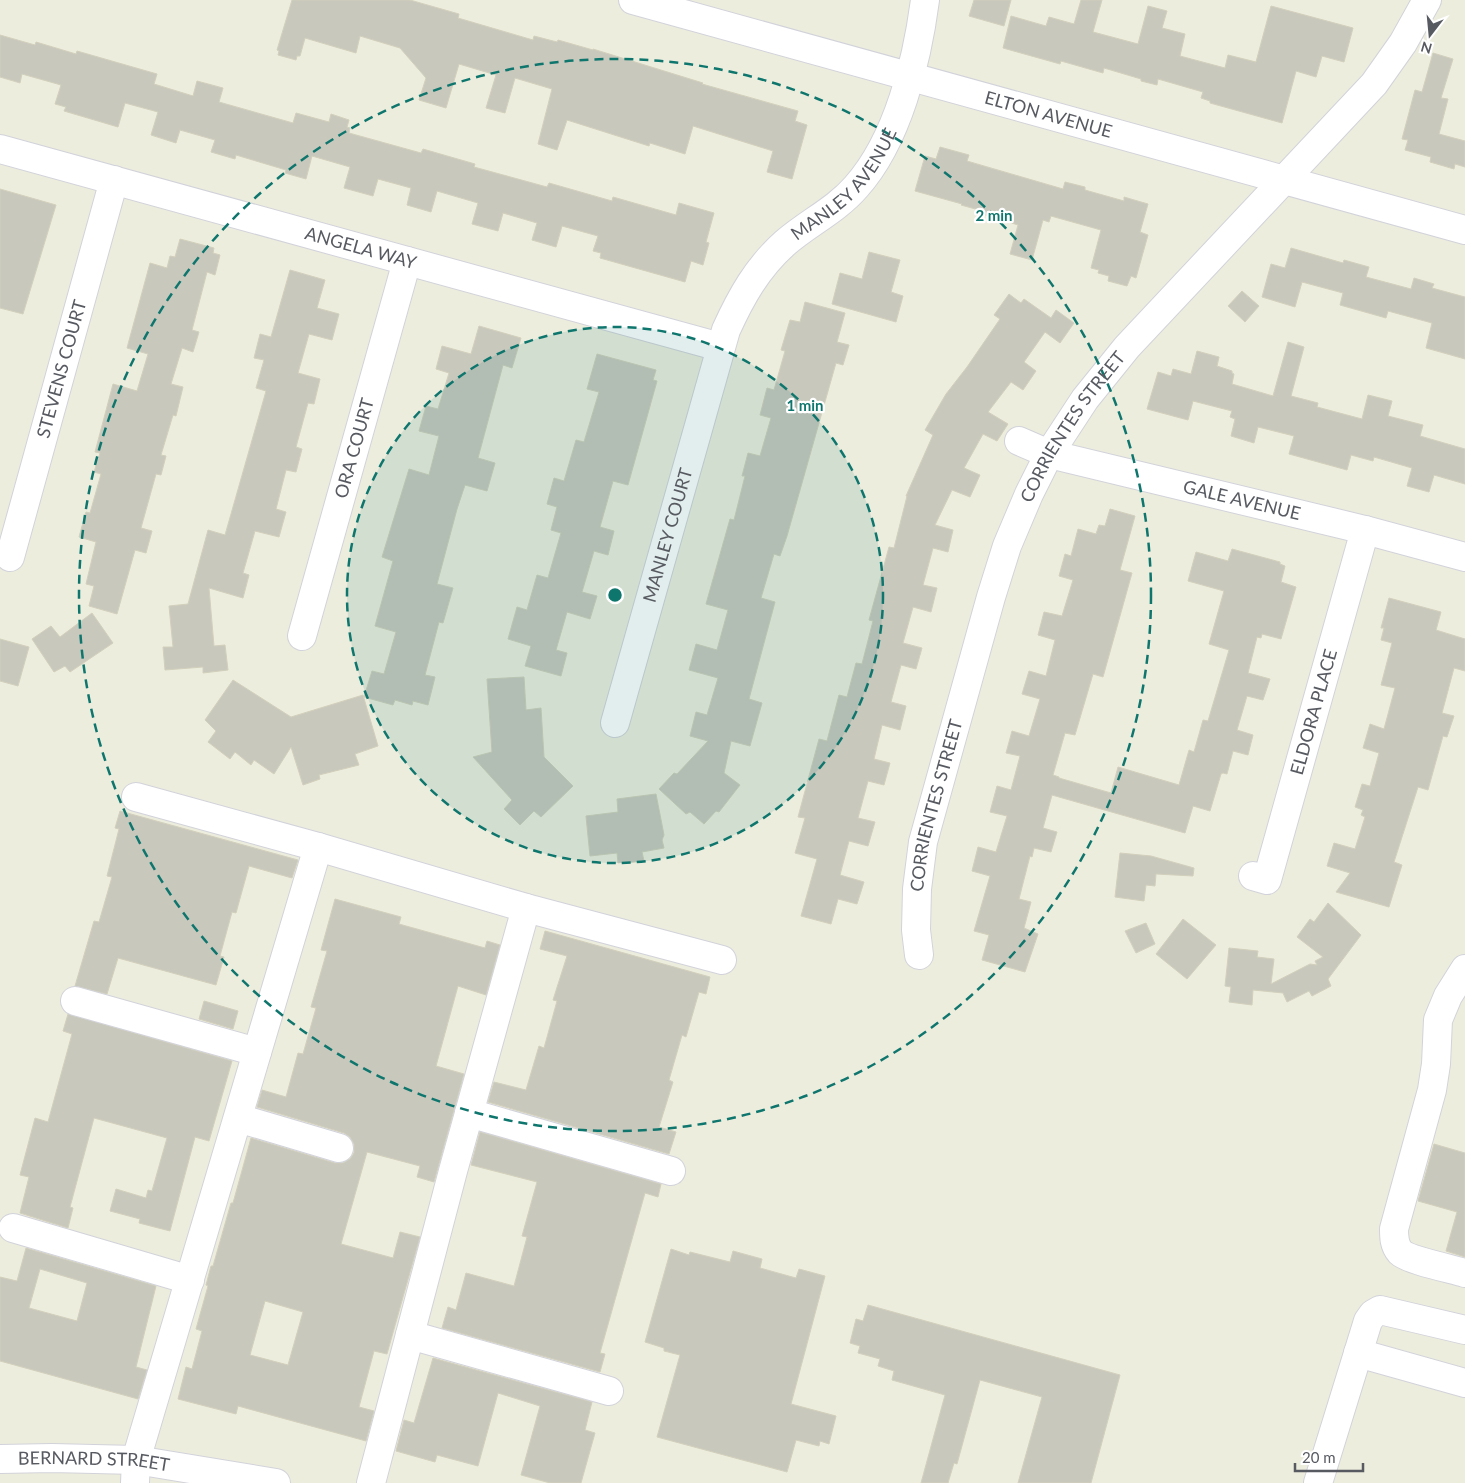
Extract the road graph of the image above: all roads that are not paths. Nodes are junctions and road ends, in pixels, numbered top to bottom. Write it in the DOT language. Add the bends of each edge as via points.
graph roads {
  1 [pos="633,0"];
  2 [pos="925,0"];
  3 [pos="1426,0"];
  4 [pos="909,77"];
  5 [pos="0,149"];
  6 [pos="114,180"];
  7 [pos="1284,180"];
  8 [pos="1465,230"];
  9 [pos="408,261"];
  10 [pos="720,347"];
  11 [pos="1019,441"];
  12 [pos="1049,454"];
  13 [pos="1365,530"];
  14 [pos="10,557"];
  15 [pos="1465,557"];
  16 [pos="302,636"];
  17 [pos="615,723"];
  18 [pos="136,797"];
  19 [pos="318,847"];
  20 [pos="1253,876"];
  21 [pos="526,908"];
  22 [pos="918,955"];
  23 [pos="722,960"];
  24 [pos="1465,969"];
  25 [pos="74,1001"];
  26 [pos="257,1052"];
  27 [pos="469,1113"];
  28 [pos="238,1118"];
  29 [pos="339,1148"];
  30 [pos="672,1171"];
  31 [pos="13,1228"];
  32 [pos="1465,1272"];
  33 [pos="190,1280"];
  34 [pos="1465,1330"];
  35 [pos="410,1335"];
  36 [pos="1358,1353"];
  37 [pos="1465,1383"];
  38 [pos="609,1391"];
  39 [pos="0,1459"];
  40 [pos="136,1472"];
  41 [pos="276,1483"];
  42 [pos="371,1483"];
  43 [pos="1318,1483"];
  1 -- 4 [label="street, ELTON AVENUE"];
  2 -- 4 [label="street, MANLEY AVENUE"];
  3 -- 7 [label="street, CORRIENTES STREET" via="1403,43 1374,84"];
  4 -- 7 [label="street, ELTON AVENUE"];
  4 -- 10 [label="street, MANLEY AVENUE" via="894,126 878,158 831,211 785,243 758,271 740,298"];
  5 -- 6 [label="street, ANGELA WAY"];
  6 -- 9 [label="street, ANGELA WAY"];
  6 -- 14 [label="street, STEVENS COURT"];
  7 -- 8 [label="street, ELTON AVENUE"];
  7 -- 12 [label="street, CORRIENTES STREET" via="1127,347 1085,399"];
  9 -- 10 [label="street, ANGELA WAY"];
  9 -- 16 [label="street, ORA COURT"];
  10 -- 17 [label="street, MANLEY COURT"];
  11 -- 12 [label="street, GALE AVENUE"];
  12 -- 13 [label="street, GALE AVENUE"];
  12 -- 22 [label="street, CORRIENTES STREET" via="1007,546 923,842 916,889"];
  13 -- 15 [label="street, GALE AVENUE"];
  13 -- 20 [label="street, ELDORA PLACE" via="1267,880"];
  18 -- 19 [label="street"];
  19 -- 21 [label="street"];
  19 -- 26 [label="street"];
  21 -- 23 [label="street"];
  21 -- 27 [label="street"];
  24 -- 32 [label="street" via="1438,1020 1432,1090 1394,1229 1394,1242 1400,1252 1416,1259"];
  25 -- 26 [label="street"];
  26 -- 28 [label="street"];
  27 -- 30 [label="street"];
  27 -- 35 [label="street"];
  28 -- 29 [label="street"];
  28 -- 33 [label="street"];
  31 -- 33 [label="street"];
  33 -- 40 [label="street"];
  34 -- 36 [label="street" via="1380,1310 1368,1321"];
  35 -- 38 [label="street"];
  35 -- 42 [label="street"];
  36 -- 37 [label="street"];
  36 -- 43 [label="street"];
  39 -- 40 [label="street, BERNARD STREET" via="52,1458"];
  40 -- 41 [label="street, BERNARD STREET"];
}
